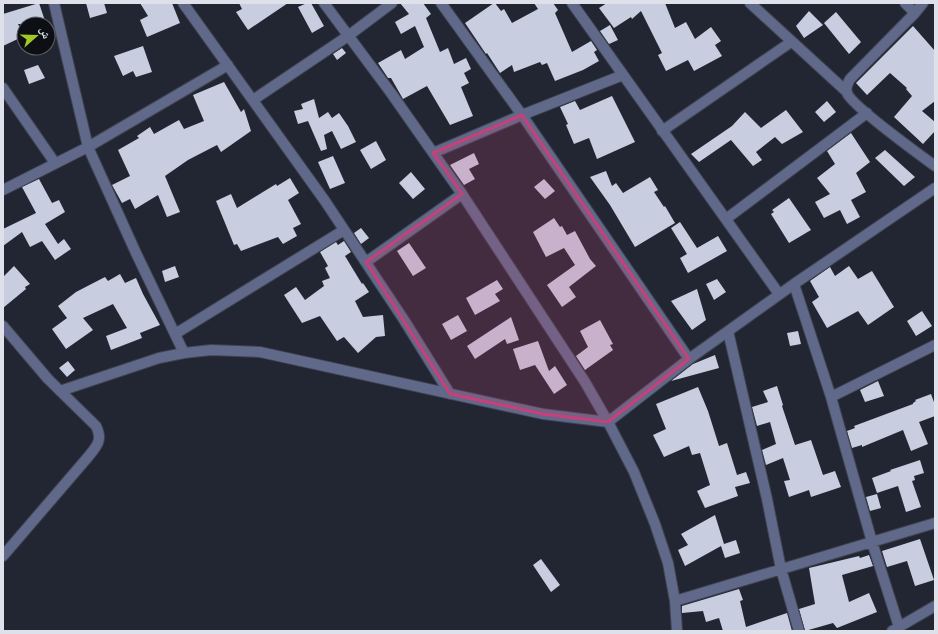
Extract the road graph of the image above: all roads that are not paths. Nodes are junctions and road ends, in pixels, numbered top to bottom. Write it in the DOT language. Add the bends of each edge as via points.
graph roads {
  1 [pos="54,3"];
  2 [pos="183,3"];
  3 [pos="324,3"];
  4 [pos="392,3"];
  5 [pos="441,3"];
  6 [pos="572,3"];
  7 [pos="750,3"];
  8 [pos="905,3"];
  9 [pos="923,3"];
  10 [pos="915,13"];
  11 [pos="348,36"];
  12 [pos="792,42"];
  13 [pos="228,65"];
  14 [pos="623,75"];
  15 [pos="3,88"];
  16 [pos="847,92"];
  17 [pos="253,100"];
  18 [pos="867,113"];
  19 [pos="522,115"];
  20 [pos="662,131"];
  21 [pos="88,147"];
  22 [pos="433,153"];
  23 [pos="55,163"];
  24 [pos="935,166"];
  25 [pos="935,188"];
  26 [pos="3,190"];
  27 [pos="462,194"];
  28 [pos="726,219"];
  29 [pos="344,230"];
  30 [pos="366,262"];
  31 [pos="794,284"];
  32 [pos="779,294"];
  33 [pos="3,326"];
  34 [pos="728,331"];
  35 [pos="175,334"];
  36 [pos="935,346"];
  37 [pos="184,353"];
  38 [pos="689,360"];
  39 [pos="60,390"];
  40 [pos="450,394"];
  41 [pos="831,397"];
  42 [pos="608,422"];
  43 [pos="935,524"];
  44 [pos="872,542"];
  45 [pos="3,556"];
  46 [pos="781,569"];
  47 [pos="675,601"];
  48 [pos="935,606"];
  49 [pos="896,629"];
  50 [pos="677,631"];
  51 [pos="799,631"];
  1 -- 21 [label="street"];
  2 -- 13 [label="street"];
  3 -- 11 [label="street"];
  4 -- 11 [label="street"];
  5 -- 19 [label="street"];
  6 -- 14 [label="street"];
  7 -- 12 [label="street"];
  8 -- 10 [label="street"];
  9 -- 10 [label="street"];
  10 -- 16 [label="street" via="850,79"];
  11 -- 17 [label="street"];
  11 -- 22 [label="street"];
  12 -- 16 [label="street"];
  12 -- 20 [label="street"];
  13 -- 17 [label="street"];
  13 -- 21 [label="street"];
  14 -- 19 [label="street"];
  14 -- 20 [label="street"];
  15 -- 23 [label="street"];
  16 -- 18 [label="street"];
  17 -- 29 [label="street"];
  18 -- 24 [label="street"];
  18 -- 28 [label="street"];
  19 -- 22 [label="street"];
  19 -- 38 [label="street"];
  20 -- 28 [label="street"];
  21 -- 23 [label="street"];
  21 -- 35 [label="street"];
  22 -- 27 [label="street"];
  23 -- 26 [label="street"];
  25 -- 31 [label="street"];
  27 -- 30 [label="street"];
  27 -- 42 [label="street" via="585,382"];
  28 -- 32 [label="street"];
  29 -- 30 [label="street"];
  29 -- 35 [label="street"];
  30 -- 40 [label="street"];
  31 -- 32 [label="street"];
  31 -- 41 [label="street"];
  32 -- 34 [label="street"];
  33 -- 39 [label="street"];
  34 -- 38 [label="street"];
  34 -- 46 [label="street"];
  35 -- 37 [label="street"];
  36 -- 41 [label="street"];
  37 -- 39 [label="street" via="159,358"];
  37 -- 40 [label="street" via="211,350 260,352"];
  38 -- 42 [label="street"];
  39 -- 45 [label="street" via="96,426 99,442"];
  40 -- 42 [label="street" via="543,414"];
  41 -- 44 [label="street"];
  42 -- 47 [label="street" via="634,472 655,524 668,564"];
  43 -- 44 [label="street"];
  44 -- 46 [label="street"];
  44 -- 49 [label="street"];
  46 -- 47 [label="street"];
  46 -- 51 [label="street"];
  47 -- 50 [label="street"];
  48 -- 49 [label="street"];
}
